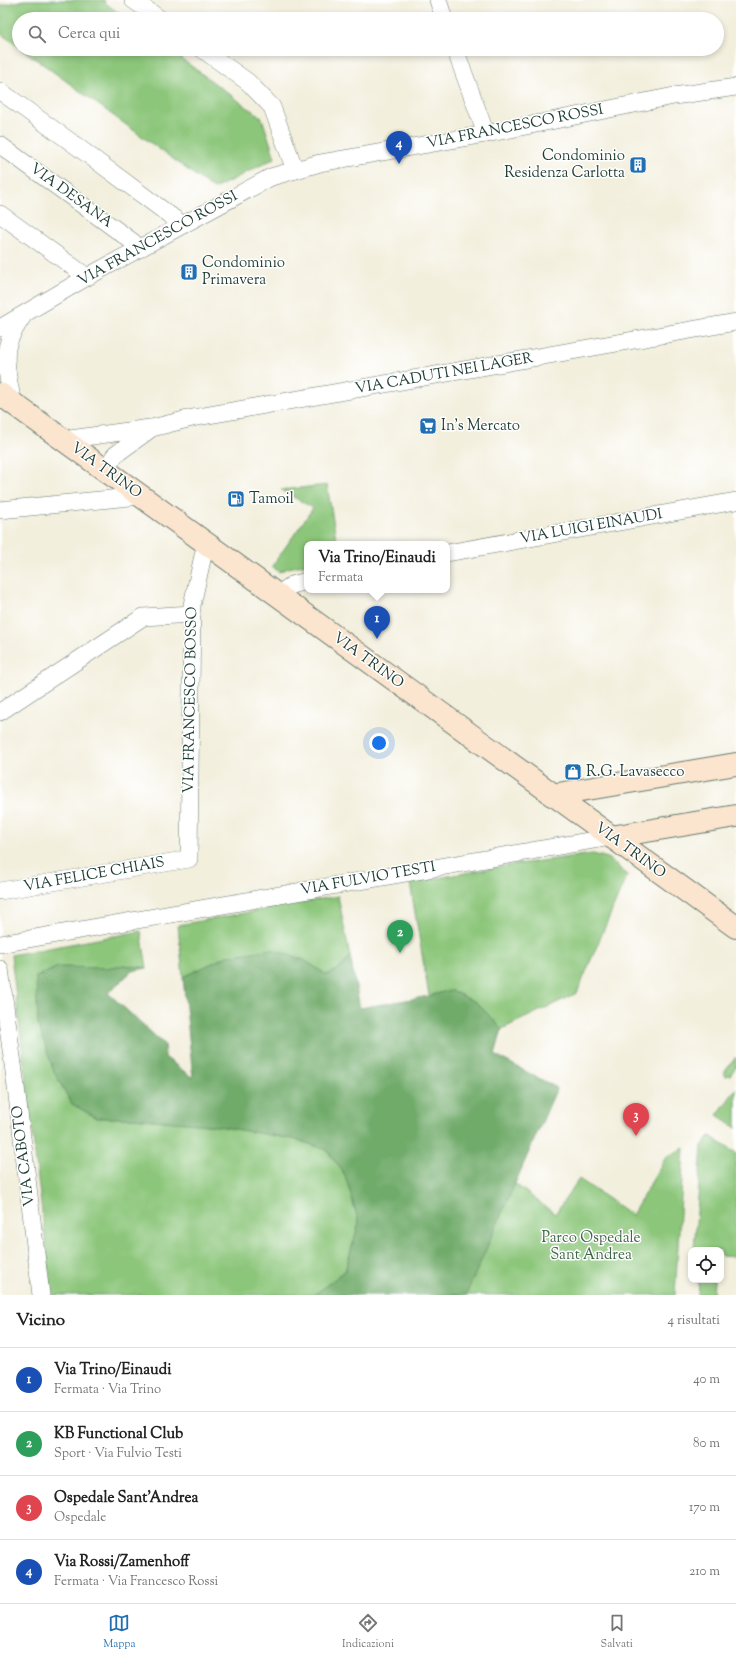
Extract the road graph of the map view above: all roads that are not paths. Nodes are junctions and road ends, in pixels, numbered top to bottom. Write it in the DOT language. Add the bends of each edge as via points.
graph roads {
  1 [pos="133,0"];
  2 [pos="438,0"];
  3 [pos="150,12"];
  4 [pos="442,12"];
  5 [pos="212,56"];
  6 [pos="458,56"];
  7 [pos="736,87"];
  8 [pos="0,91"];
  9 [pos="486,134"];
  10 [pos="0,145"];
  11 [pos="295,170"];
  12 [pos="0,214"];
  13 [pos="183,225"];
  14 [pos="139,249"];
  15 [pos="87,277"];
  16 [pos="24,314"];
  17 [pos="736,322"];
  18 [pos="0,328"];
  19 [pos="6,399"];
  20 [pos="152,428"];
  21 [pos="63,440"];
  22 [pos="105,470"];
  23 [pos="140,496"];
  24 [pos="736,501"];
  25 [pos="0,510"];
  26 [pos="206,542"];
  27 [pos="450,552"];
  28 [pos="304,582"];
  29 [pos="277,595"];
  30 [pos="192,614"];
  31 [pos="0,712"];
  32 [pos="736,764"];
  33 [pos="552,795"];
  34 [pos="736,816"];
  35 [pos="610,837"];
  36 [pos="189,859"];
  37 [pos="0,891"];
  38 [pos="736,927"];
  39 [pos="0,944"];
  40 [pos="0,969"];
  41 [pos="8,1080"];
  42 [pos="41,1295"];
  1 -- 3 [label="street"];
  2 -- 4 [label="street"];
  5 -- 11 [label="street" via="248,82 272,107"];
  6 -- 9 [label="street"];
  7 -- 9 [label="street, VIA FRANCESCO ROSSI" via="674,96"];
  8 -- 13 [label="street"];
  9 -- 11 [label="street, VIA FRANCESCO ROSSI" via="320,163"];
  10 -- 14 [label="street, VIA DESANA" via="133,242"];
  11 -- 13 [label="street, VIA FRANCESCO ROSSI" via="271,177"];
  12 -- 15 [label="street"];
  13 -- 14 [label="street, VIA FRANCESCO ROSSI"];
  14 -- 15 [label="street, VIA FRANCESCO ROSSI"];
  15 -- 16 [label="street, VIA FRANCESCO ROSSI"];
  16 -- 18 [label="street, VIA FRANCESCO ROSSI"];
  16 -- 19 [label="street, VIA FRANCESCO ROSSI" via="8,346"];
  17 -- 20 [label="street, VIA CADUTI NEI LAGER" via="192,418"];
  19 -- 21 [label="main road, VIA TRINO"];
  20 -- 21 [label="street, VIA CADUTI NEI LAGER"];
  20 -- 22 [label="street, VIA CADUTI NEI LAGER" via="115,455"];
  21 -- 22 [label="main road, VIA TRINO"];
  22 -- 23 [label="main road, VIA TRINO"];
  23 -- 25 [label="street"];
  23 -- 26 [label="main road, VIA TRINO"];
  24 -- 27 [label="street, VIA LUIGI EINAUDI"];
  26 -- 29 [label="main road, VIA TRINO"];
  26 -- 30 [label="street, VIA FRANCESCO BOSSO"];
  28 -- 29 [label="street" via="292,585"];
  29 -- 33 [label="main road, VIA TRINO"];
  30 -- 31 [label="street" via="143,617"];
  30 -- 36 [label="street, VIA FRANCESCO BOSSO"];
  32 -- 33 [label="main road"];
  33 -- 35 [label="main road, VIA TRINO"];
  34 -- 35 [label="main road, VIA FULVIO TESTI"];
  35 -- 38 [label="main road, VIA TRINO"];
  35 -- 39 [label="street, VIA FULVIO TESTI"];
  36 -- 37 [label="street, VIA FELICE CHIAIS"];
  40 -- 41 [label="street, VIA CABOTO"];
  41 -- 42 [label="street, VIA CABOTO"];
}
